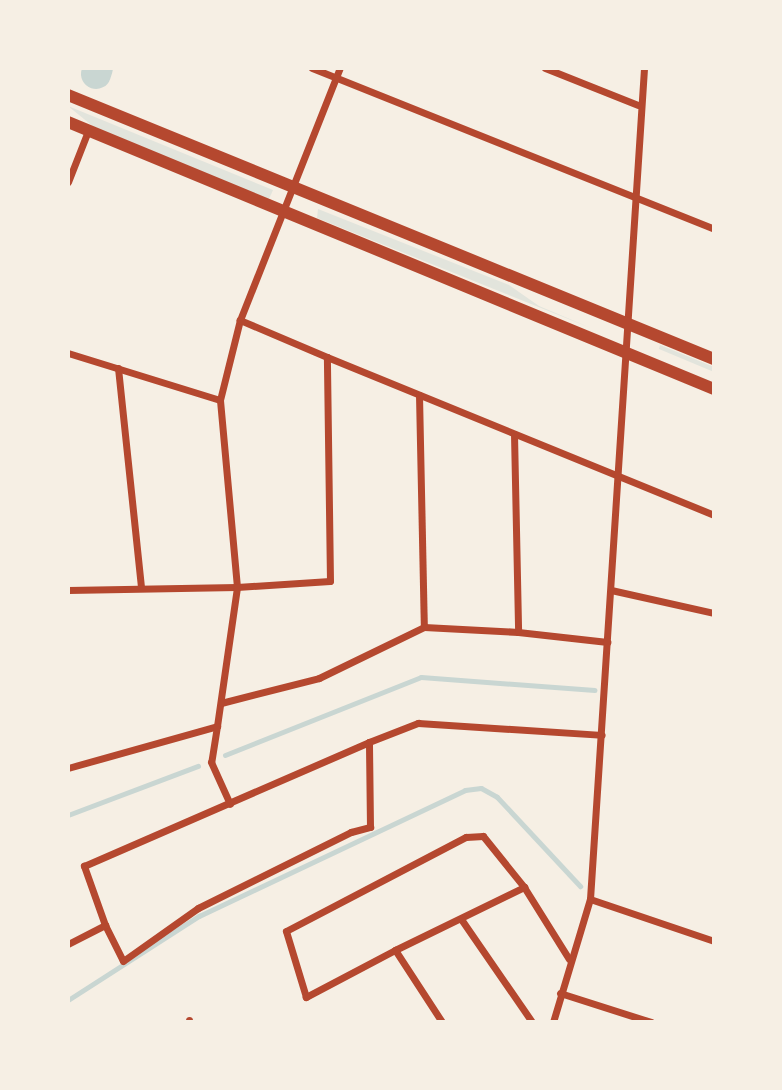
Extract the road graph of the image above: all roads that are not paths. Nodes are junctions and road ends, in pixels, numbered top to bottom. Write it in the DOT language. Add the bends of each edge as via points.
graph roads {
  1 [pos="312,68"];
  2 [pos="340,68"];
  3 [pos="545,68"];
  4 [pos="644,68"];
  5 [pos="336,78"];
  6 [pos="68,95"];
  7 [pos="638,105"];
  8 [pos="68,122"];
  9 [pos="88,131"];
  10 [pos="68,182"];
  11 [pos="292,187"];
  12 [pos="634,199"];
  13 [pos="283,211"];
  14 [pos="714,229"];
  15 [pos="240,320"];
  16 [pos="625,324"];
  17 [pos="624,351"];
  18 [pos="68,354"];
  19 [pos="327,357"];
  20 [pos="714,359"];
  21 [pos="118,368"];
  22 [pos="714,390"];
  23 [pos="419,395"];
  24 [pos="220,400"];
  25 [pos="514,434"];
  26 [pos="617,476"];
  27 [pos="714,516"];
  28 [pos="237,587"];
  29 [pos="141,588"];
  30 [pos="68,590"];
  31 [pos="611,590"];
  32 [pos="714,613"];
  33 [pos="424,627"];
  34 [pos="518,632"];
  35 [pos="607,642"];
  36 [pos="221,703"];
  37 [pos="217,726"];
  38 [pos="602,735"];
  39 [pos="369,742"];
  40 [pos="68,768"];
  41 [pos="230,804"];
  42 [pos="524,887"];
  43 [pos="590,899"];
  44 [pos="461,919"];
  45 [pos="105,925"];
  46 [pos="714,941"];
  47 [pos="68,944"];
  48 [pos="395,950"];
  49 [pos="569,959"];
  50 [pos="560,993"];
  51 [pos="442,1022"];
  52 [pos="533,1022"];
  53 [pos="554,1022"];
  54 [pos="651,1022"];
  1 -- 5 [label="street"];
  2 -- 5 [label="street"];
  3 -- 7 [label="street"];
  4 -- 7 [label="street"];
  5 -- 11 [label="street"];
  5 -- 12 [label="street"];
  6 -- 11 [label="street"];
  7 -- 12 [label="street"];
  8 -- 9 [label="street"];
  9 -- 10 [label="street"];
  9 -- 13 [label="street"];
  11 -- 13 [label="street"];
  11 -- 16 [label="street"];
  12 -- 14 [label="street"];
  12 -- 16 [label="street"];
  13 -- 15 [label="street"];
  13 -- 17 [label="street"];
  15 -- 19 [label="street"];
  15 -- 24 [label="street"];
  16 -- 17 [label="street"];
  16 -- 20 [label="street"];
  17 -- 22 [label="street"];
  17 -- 26 [label="street"];
  18 -- 21 [label="street"];
  19 -- 23 [label="street"];
  19 -- 28 [label="street" via="330,580"];
  21 -- 24 [label="street"];
  21 -- 29 [label="street"];
  23 -- 25 [label="street"];
  23 -- 33 [label="street"];
  24 -- 28 [label="street"];
  25 -- 26 [label="street"];
  25 -- 34 [label="street"];
  26 -- 27 [label="street"];
  26 -- 31 [label="street"];
  28 -- 29 [label="street"];
  28 -- 36 [label="street"];
  29 -- 30 [label="street"];
  31 -- 32 [label="street"];
  31 -- 35 [label="street"];
  33 -- 34 [label="street"];
  33 -- 36 [label="street" via="319,678"];
  34 -- 35 [label="street"];
  35 -- 38 [label="street"];
  36 -- 37 [label="street"];
  37 -- 40 [label="street"];
  37 -- 41 [label="street" via="211,762"];
  38 -- 39 [label="street" via="418,723"];
  38 -- 43 [label="street"];
  39 -- 41 [label="street"];
  39 -- 45 [label="street" via="370,827 351,832 198,908 123,961"];
  41 -- 45 [label="street" via="84,866"];
  42 -- 44 [label="street"];
  42 -- 48 [label="street" via="483,836 466,837 286,931 306,997"];
  42 -- 49 [label="street"];
  43 -- 46 [label="street"];
  43 -- 49 [label="street"];
  44 -- 48 [label="street"];
  44 -- 52 [label="street"];
  45 -- 47 [label="street"];
  48 -- 51 [label="street"];
  49 -- 50 [label="street"];
  50 -- 53 [label="street"];
  50 -- 54 [label="street"];
}
